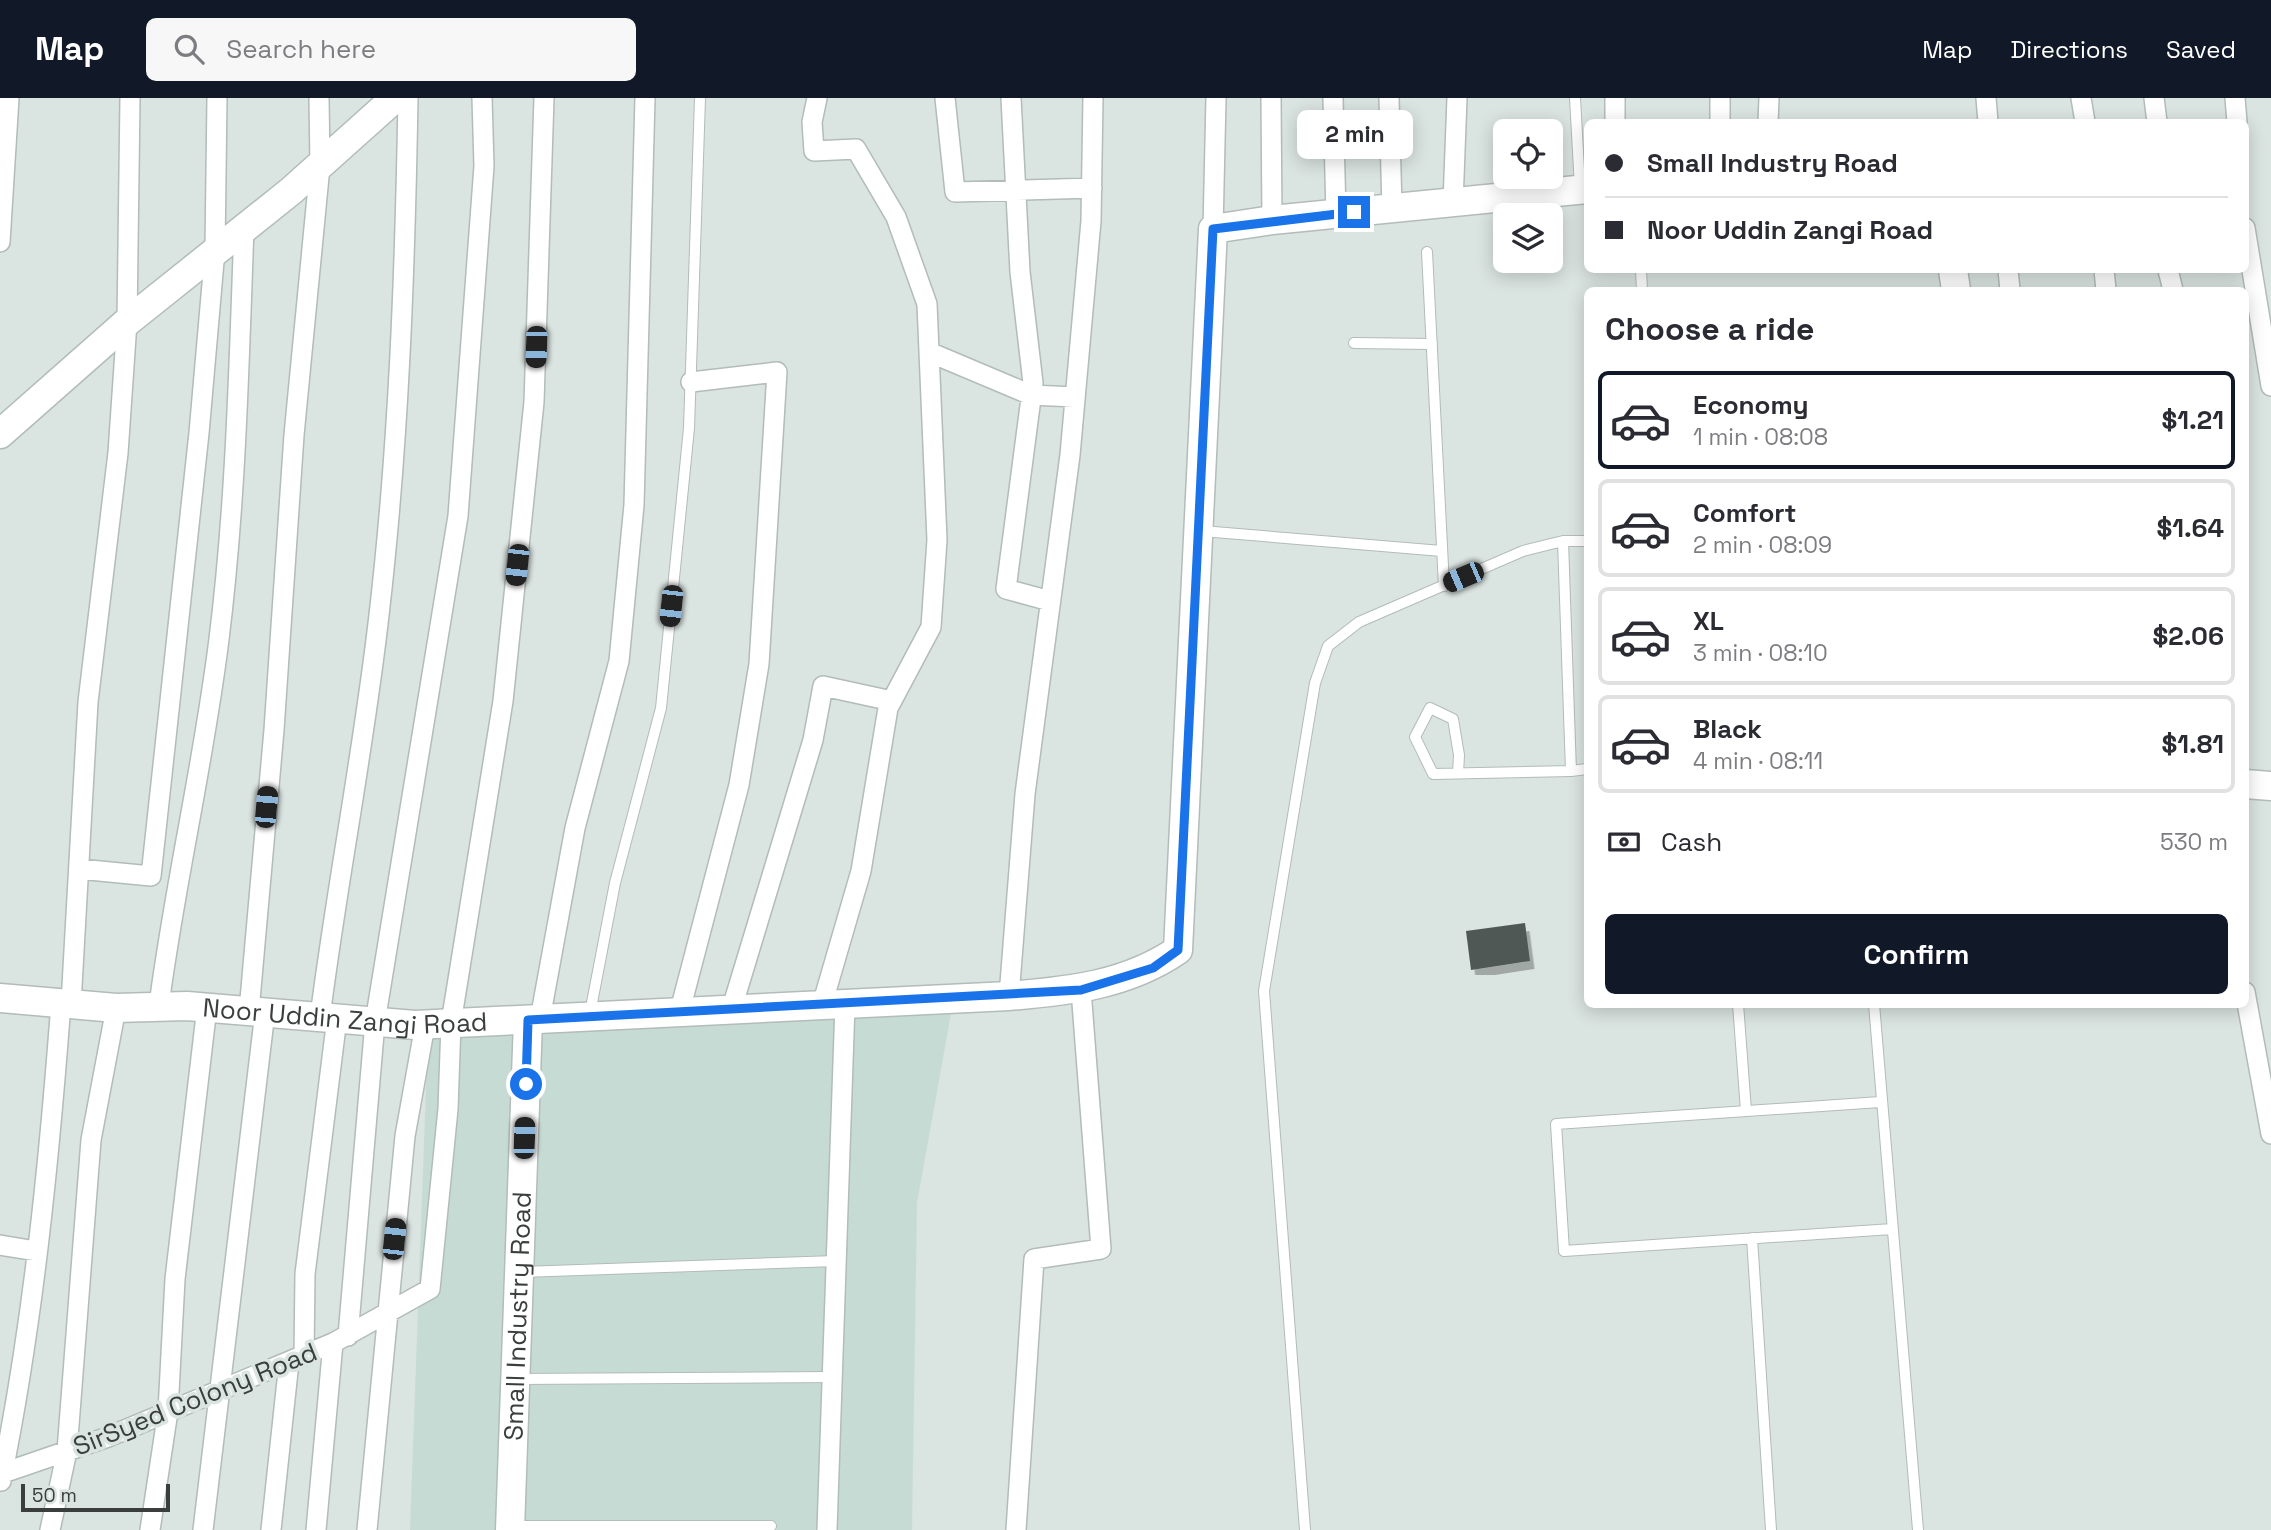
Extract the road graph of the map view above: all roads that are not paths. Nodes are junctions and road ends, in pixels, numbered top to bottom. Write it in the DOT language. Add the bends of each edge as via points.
graph roads {
  1 [pos="9,98"];
  2 [pos="130,98"];
  3 [pos="217,98"];
  4 [pos="319,98"];
  5 [pos="395,98"];
  6 [pos="408,98"];
  7 [pos="482,98"];
  8 [pos="544,98"];
  9 [pos="645,98"];
  10 [pos="700,98"];
  11 [pos="817,98"];
  12 [pos="945,98"];
  13 [pos="1011,98"];
  14 [pos="1093,98"];
  15 [pos="1216,98"];
  16 [pos="1271,98"];
  17 [pos="1333,98"];
  18 [pos="1389,98"];
  19 [pos="1457,98"];
  20 [pos="1574,98"];
  21 [pos="1615,98"];
  22 [pos="1720,98"];
  23 [pos="1769,98"];
  24 [pos="1986,98"];
  25 [pos="2081,98"];
  26 [pos="2154,98"];
  27 [pos="2235,98"];
  28 [pos="1615,119"];
  29 [pos="1720,119"];
  30 [pos="1768,119"];
  31 [pos="1988,119"];
  32 [pos="2084,119"];
  33 [pos="2157,119"];
  34 [pos="2237,119"];
  35 [pos="320,166"];
  36 [pos="1092,188"];
  37 [pos="1584,189"];
  38 [pos="1018,190"];
  39 [pos="1453,202"];
  40 [pos="1392,209"];
  41 [pos="1336,214"];
  42 [pos="1272,220"];
  43 [pos="244,227"];
  44 [pos="1213,229"];
  45 [pos="0,242"];
  46 [pos="215,250"];
  47 [pos="1427,252"];
  48 [pos="2249,252"];
  49 [pos="127,322"];
  50 [pos="1354,343"];
  51 [pos="1432,344"];
  52 [pos="929,352"];
  53 [pos="691,382"];
  54 [pos="2271,386"];
  55 [pos="1031,395"];
  56 [pos="1075,397"];
  57 [pos="0,434"];
  58 [pos="1198,531"];
  59 [pos="1563,541"];
  60 [pos="1584,541"];
  61 [pos="1442,551"];
  62 [pos="1444,586"];
  63 [pos="1050,601"];
  64 [pos="892,701"];
  65 [pos="1584,769"];
  66 [pos="1571,771"];
  67 [pos="1458,773"];
  68 [pos="2249,784"];
  69 [pos="2271,786"];
  70 [pos="79,869"];
  71 [pos="1081,990"];
  72 [pos="1009,996"];
  73 [pos="0,998"];
  74 [pos="66,1003"];
  75 [pos="159,1005"];
  76 [pos="834,1005"];
  77 [pos="207,1007"];
  78 [pos="116,1008"];
  79 [pos="1738,1008"];
  80 [pos="1874,1008"];
  81 [pos="2248,1008"];
  82 [pos="732,1011"];
  83 [pos="257,1012"];
  84 [pos="679,1014"];
  85 [pos="589,1017"];
  86 [pos="328,1018"];
  87 [pos="534,1019"];
  88 [pos="375,1021"];
  89 [pos="438,1024"];
  90 [pos="1880,1102"];
  91 [pos="1746,1111"];
  92 [pos="2271,1134"];
  93 [pos="1892,1229"];
  94 [pos="1752,1238"];
  95 [pos="0,1245"];
  96 [pos="36,1251"];
  97 [pos="836,1261"];
  98 [pos="519,1272"];
  99 [pos="386,1315"];
  100 [pos="340,1340"];
  101 [pos="296,1359"];
  102 [pos="832,1377"];
  103 [pos="515,1380"];
  104 [pos="219,1391"];
  105 [pos="7,1400"];
  106 [pos="168,1411"];
  107 [pos="67,1451"];
  108 [pos="1,1478"];
  109 [pos="771,1526"];
  110 [pos="510,1528"];
  111 [pos="50,1530"];
  112 [pos="150,1530"];
  113 [pos="203,1530"];
  114 [pos="271,1530"];
  115 [pos="316,1530"];
  116 [pos="367,1530"];
  117 [pos="827,1530"];
  118 [pos="1016,1530"];
  119 [pos="1305,1530"];
  120 [pos="1771,1530"];
  121 [pos="1918,1530"];
  1 -- 45 [label="street"];
  2 -- 49 [label="street"];
  3 -- 46 [label="street"];
  4 -- 35 [label="street"];
  5 -- 35 [label="street"];
  6 -- 86 [label="street" via="405,274 394,466"];
  7 -- 88 [label="street" via="484,166 458,516"];
  8 -- 89 [label="street" via="534,402 503,701"];
  9 -- 87 [label="street" via="635,505 619,661 575,828"];
  10 -- 53 [label="lane"];
  11 -- 52 [label="street" via="812,122 814,150 856,149 895,217 927,303"];
  12 -- 38 [label="street" via="955,192"];
  13 -- 38 [label="street"];
  14 -- 36 [label="street"];
  15 -- 44 [label="street"];
  16 -- 42 [label="street"];
  17 -- 41 [label="street"];
  18 -- 40 [label="street"];
  19 -- 39 [label="street"];
  20 -- 37 [label="lane"];
  21 -- 28 [label="street"];
  22 -- 29 [label="street"];
  23 -- 30 [label="street"];
  24 -- 31 [label="street"];
  25 -- 32 [label="street"];
  26 -- 33 [label="street"];
  27 -- 34 [label="street"];
  35 -- 43 [label="street"];
  35 -- 83 [label="street" via="294,435"];
  36 -- 38 [label="street"];
  36 -- 56 [label="street"];
  37 -- 39 [label="street"];
  38 -- 55 [label="street"];
  39 -- 40 [label="street"];
  40 -- 41 [label="street"];
  41 -- 42 [label="street"];
  42 -- 44 [label="street"];
  43 -- 46 [label="street"];
  43 -- 75 [label="street" via="236,442 219,640"];
  44 -- 58 [label="street, Noor Uddin Zangi Road"];
  46 -- 49 [label="street"];
  46 -- 70 [label="street" via="172,709 151,876"];
  47 -- 51 [label="lane"];
  48 -- 54 [label="street"];
  49 -- 57 [label="street"];
  49 -- 70 [label="street" via="118,453 88,702"];
  50 -- 51 [label="lane"];
  51 -- 61 [label="lane"];
  52 -- 55 [label="street"];
  52 -- 64 [label="street" via="937,540 931,627"];
  53 -- 84 [label="street" via="777,372 759,664 738,785"];
  53 -- 85 [label="lane" via="661,708 615,883"];
  55 -- 56 [label="street"];
  55 -- 63 [label="street" via="1006,589"];
  56 -- 63 [label="street"];
  58 -- 61 [label="lane"];
  58 -- 71 [label="street, Noor Uddin Zangi Road" via="1178,950 1153,968"];
  59 -- 60 [label="lane"];
  59 -- 62 [label="lane" via="1523,551"];
  59 -- 66 [label="lane"];
  61 -- 62 [label="lane"];
  62 -- 119 [label="lane" via="1359,622 1328,646 1315,683 1264,991"];
  63 -- 72 [label="street" via="1024,794"];
  64 -- 76 [label="street"];
  64 -- 82 [label="street" via="823,686 813,740"];
  65 -- 66 [label="lane"];
  66 -- 67 [label="lane"];
  67 -- 67 [label="lane" via="1433,774 1415,737 1430,708 1453,719"];
  68 -- 69 [label="street"];
  70 -- 74 [label="street"];
  71 -- 72 [label="street, Noor Uddin Zangi Road"];
  71 -- 118 [label="street" via="1101,1249 1034,1259"];
  72 -- 76 [label="street, Noor Uddin Zangi Road"];
  73 -- 74 [label="street, Noor Uddin Zangi Road"];
  74 -- 78 [label="street, Noor Uddin Zangi Road"];
  74 -- 96 [label="street"];
  75 -- 77 [label="street, Noor Uddin Zangi Road"];
  75 -- 78 [label="street, Noor Uddin Zangi Road"];
  76 -- 82 [label="street, Noor Uddin Zangi Road"];
  76 -- 97 [label="street"];
  77 -- 83 [label="street, Noor Uddin Zangi Road"];
  77 -- 106 [label="street" via="175,1279"];
  78 -- 107 [label="street" via="91,1140"];
  79 -- 91 [label="lane"];
  80 -- 90 [label="lane"];
  81 -- 92 [label="street"];
  82 -- 84 [label="street, Noor Uddin Zangi Road"];
  83 -- 86 [label="street, Noor Uddin Zangi Road"];
  83 -- 104 [label="street"];
  84 -- 85 [label="street, Noor Uddin Zangi Road"];
  85 -- 87 [label="street, Noor Uddin Zangi Road"];
  86 -- 88 [label="street, Noor Uddin Zangi Road"];
  86 -- 101 [label="street"];
  87 -- 89 [label="street, Noor Uddin Zangi Road"];
  87 -- 98 [label="street, Small Industry Road"];
  88 -- 89 [label="street, Noor Uddin Zangi Road"];
  88 -- 100 [label="street"];
  89 -- 99 [label="street" via="405,1136"];
  89 -- 99 [label="street, SirSyed Colony Road" via="448,1109 430,1289"];
  90 -- 91 [label="lane"];
  90 -- 93 [label="lane"];
  91 -- 94 [label="lane" via="1556,1124 1564,1251"];
  93 -- 94 [label="lane"];
  93 -- 121 [label="lane"];
  94 -- 120 [label="lane"];
  95 -- 96 [label="street"];
  96 -- 105 [label="street"];
  97 -- 98 [label="lane"];
  97 -- 102 [label="street"];
  98 -- 103 [label="street, Small Industry Road"];
  99 -- 100 [label="street, SirSyed Colony Road"];
  99 -- 116 [label="street"];
  100 -- 101 [label="street, SirSyed Colony Road"];
  100 -- 115 [label="street"];
  101 -- 104 [label="street, SirSyed Colony Road"];
  101 -- 114 [label="street"];
  102 -- 103 [label="lane"];
  102 -- 117 [label="street"];
  103 -- 110 [label="street, Small Industry Road"];
  104 -- 106 [label="street, SirSyed Colony Road"];
  104 -- 113 [label="street"];
  105 -- 108 [label="street"];
  106 -- 107 [label="street, SirSyed Colony Road"];
  106 -- 112 [label="street"];
  107 -- 108 [label="street, SirSyed Colony Road"];
  107 -- 111 [label="street"];
  109 -- 110 [label="lane"];
}
